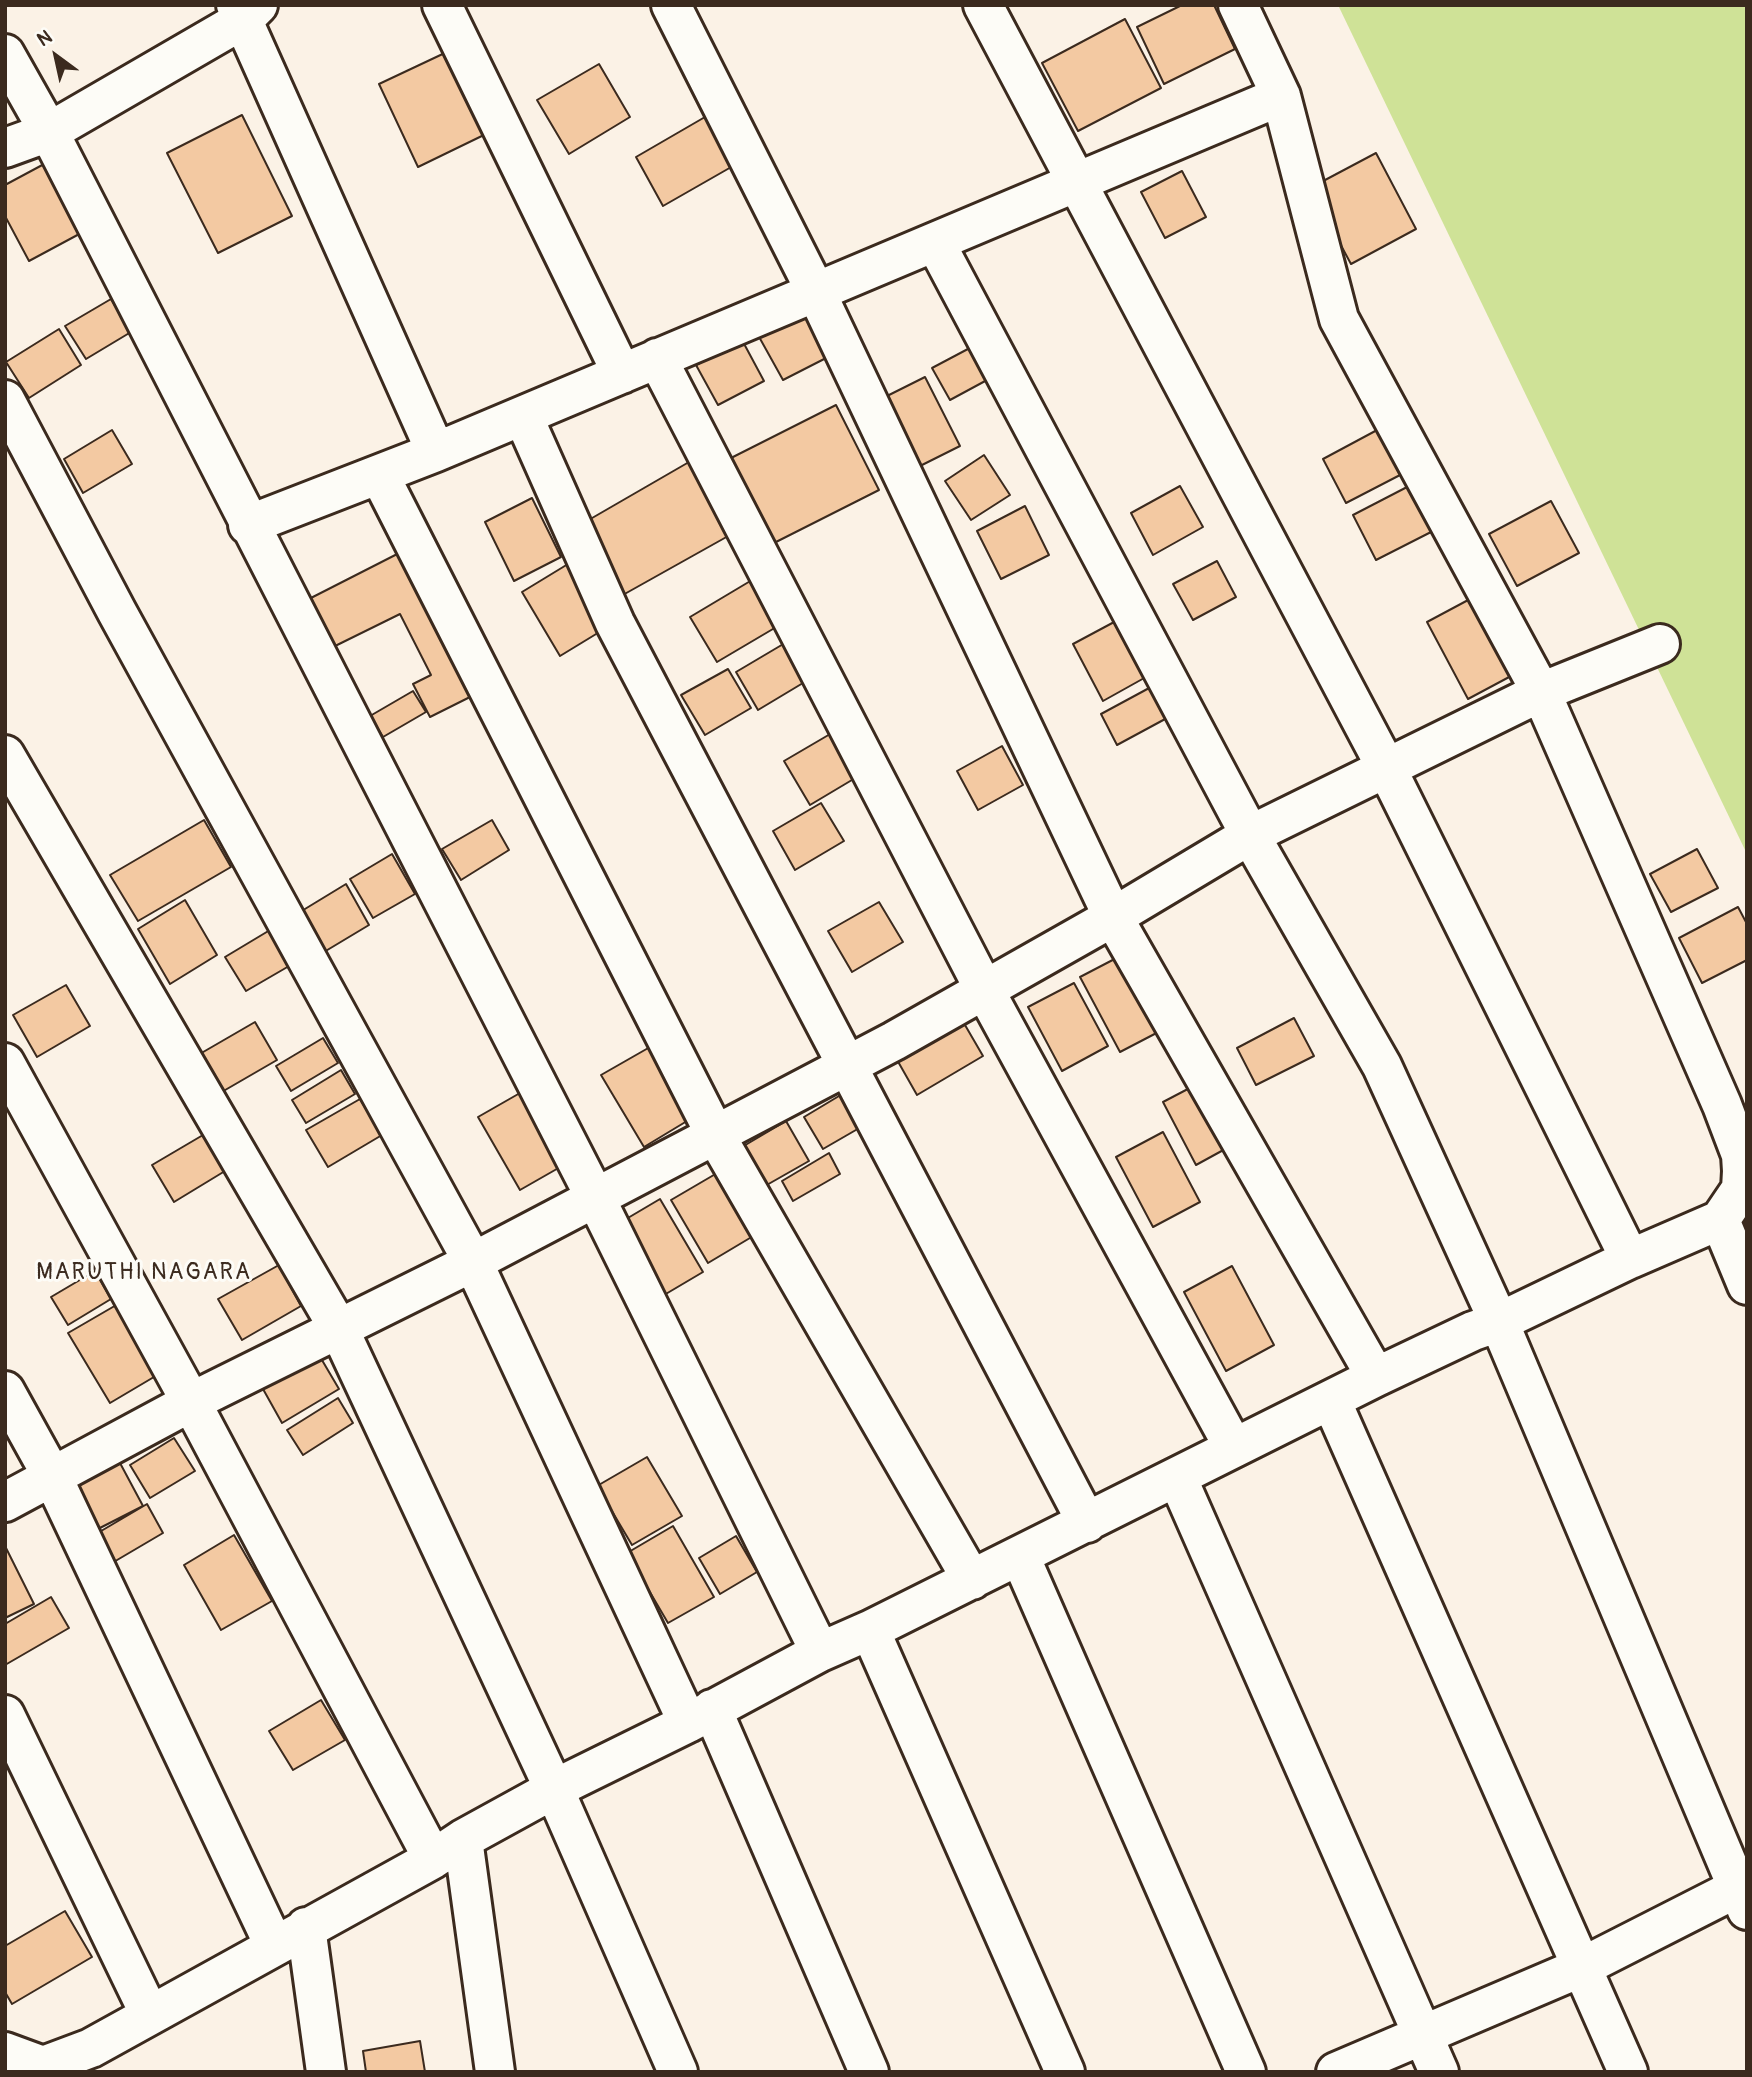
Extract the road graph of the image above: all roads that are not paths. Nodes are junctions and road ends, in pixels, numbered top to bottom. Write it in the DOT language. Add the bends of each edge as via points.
graph roads {
  1 [pos="442,5"];
  2 [pos="671,5"];
  3 [pos="983,5"];
  4 [pos="1238,5"];
  5 [pos="246,10"];
  6 [pos="5,54"];
  7 [pos="1281,96"];
  8 [pos="49,132"];
  9 [pos="5,148"];
  10 [pos="1076,182"];
  11 [pos="935,242"];
  12 [pos="816,292"];
  13 [pos="657,358"];
  14 [pos="622,374"];
  15 [pos="5,400"];
  16 [pos="523,416"];
  17 [pos="436,453"];
  18 [pos="380,475"];
  19 [pos="248,525"];
  20 [pos="1660,644"];
  21 [pos="1541,692"];
  22 [pos="5,755"];
  23 [pos="1387,769"];
  24 [pos="1250,835"];
  25 [pos="1114,917"];
  26 [pos="984,989"];
  27 [pos="5,1063"];
  28 [pos="849,1065"];
  29 [pos="716,1136"];
  30 [pos="595,1197"];
  31 [pos="1720,1220"];
  32 [pos="1630,1259"];
  33 [pos="473,1262"];
  34 [pos="1747,1286"];
  35 [pos="1499,1322"];
  36 [pos="339,1329"];
  37 [pos="1376,1377"];
  38 [pos="5,1391"];
  39 [pos="1331,1400"];
  40 [pos="191,1402"];
  41 [pos="1234,1448"];
  42 [pos="52,1476"];
  43 [pos="1177,1476"];
  44 [pos="5,1502"];
  45 [pos="1087,1523"];
  46 [pos="1020,1556"];
  47 [pos="972,1580"];
  48 [pos="870,1630"];
  49 [pos="820,1652"];
  50 [pos="5,1715"];
  51 [pos="700,1716"];
  52 [pos="554,1789"];
  53 [pos="448,1849"];
  54 [pos="1743,1894"];
  55 [pos="290,1936"];
  56 [pos="1582,1967"];
  57 [pos="150,2015"];
  58 [pos="1423,2035"];
  59 [pos="11,2060"];
  60 [pos="93,2060"];
  61 [pos="326,2072"];
  62 [pos="495,2072"];
  63 [pos="678,2072"];
  64 [pos="869,2072"];
  65 [pos="1065,2072"];
  66 [pos="1246,2072"];
  67 [pos="1336,2072"];
  68 [pos="1439,2072"];
  69 [pos="1628,2072"];
  1 -- 14 [label="street"];
  2 -- 12 [label="street"];
  3 -- 10 [label="street"];
  4 -- 7 [label="street"];
  5 -- 8 [label="street"];
  5 -- 17 [label="street"];
  6 -- 8 [label="street"];
  7 -- 10 [label="street"];
  7 -- 21 [label="street" via="1339,319"];
  8 -- 9 [label="street"];
  8 -- 19 [label="street"];
  10 -- 11 [label="street"];
  10 -- 23 [label="street"];
  11 -- 12 [label="street"];
  11 -- 24 [label="street"];
  12 -- 13 [label="street"];
  12 -- 25 [label="street"];
  13 -- 14 [label="street"];
  13 -- 26 [label="street"];
  14 -- 16 [label="street"];
  15 -- 33 [label="street"];
  16 -- 17 [label="street"];
  16 -- 28 [label="street" via="615,623"];
  17 -- 18 [label="street"];
  18 -- 19 [label="street"];
  18 -- 29 [label="street"];
  19 -- 30 [label="street"];
  20 -- 21 [label="street"];
  21 -- 23 [label="street"];
  21 -- 31 [label="street" via="1741,1155 1741,1189"];
  22 -- 36 [label="street"];
  23 -- 24 [label="street"];
  23 -- 32 [label="street"];
  24 -- 25 [label="street"];
  24 -- 35 [label="street" via="1382,1066"];
  25 -- 26 [label="street"];
  25 -- 37 [label="street"];
  26 -- 28 [label="street"];
  26 -- 41 [label="street"];
  27 -- 40 [label="street"];
  28 -- 29 [label="street"];
  28 -- 45 [label="street"];
  29 -- 30 [label="street"];
  29 -- 47 [label="street"];
  30 -- 33 [label="street"];
  30 -- 49 [label="street"];
  31 -- 32 [label="street"];
  31 -- 34 [label="street"];
  32 -- 35 [label="street"];
  33 -- 36 [label="street"];
  33 -- 51 [label="street"];
  35 -- 37 [label="street"];
  35 -- 54 [label="street"];
  36 -- 40 [label="street"];
  36 -- 52 [label="street"];
  37 -- 39 [label="street"];
  38 -- 42 [label="street"];
  39 -- 41 [label="street"];
  39 -- 56 [label="street"];
  40 -- 42 [label="street"];
  40 -- 53 [label="street"];
  41 -- 43 [label="street"];
  42 -- 44 [label="street"];
  42 -- 55 [label="street"];
  43 -- 45 [label="street"];
  43 -- 58 [label="street"];
  45 -- 46 [label="street"];
  46 -- 47 [label="street"];
  46 -- 66 [label="street"];
  47 -- 48 [label="street"];
  48 -- 49 [label="street"];
  48 -- 65 [label="street"];
  49 -- 51 [label="street"];
  50 -- 57 [label="street"];
  51 -- 52 [label="street"];
  51 -- 64 [label="street"];
  52 -- 53 [label="street"];
  52 -- 63 [label="street"];
  53 -- 55 [label="street"];
  53 -- 62 [label="street"];
  54 -- 56 [label="street"];
  55 -- 57 [label="street"];
  55 -- 61 [label="street"];
  56 -- 58 [label="street"];
  56 -- 69 [label="street"];
  57 -- 60 [label="street"];
  58 -- 67 [label="street"];
  58 -- 68 [label="street"];
  59 -- 60 [label="street" via="43,2066"];
}
